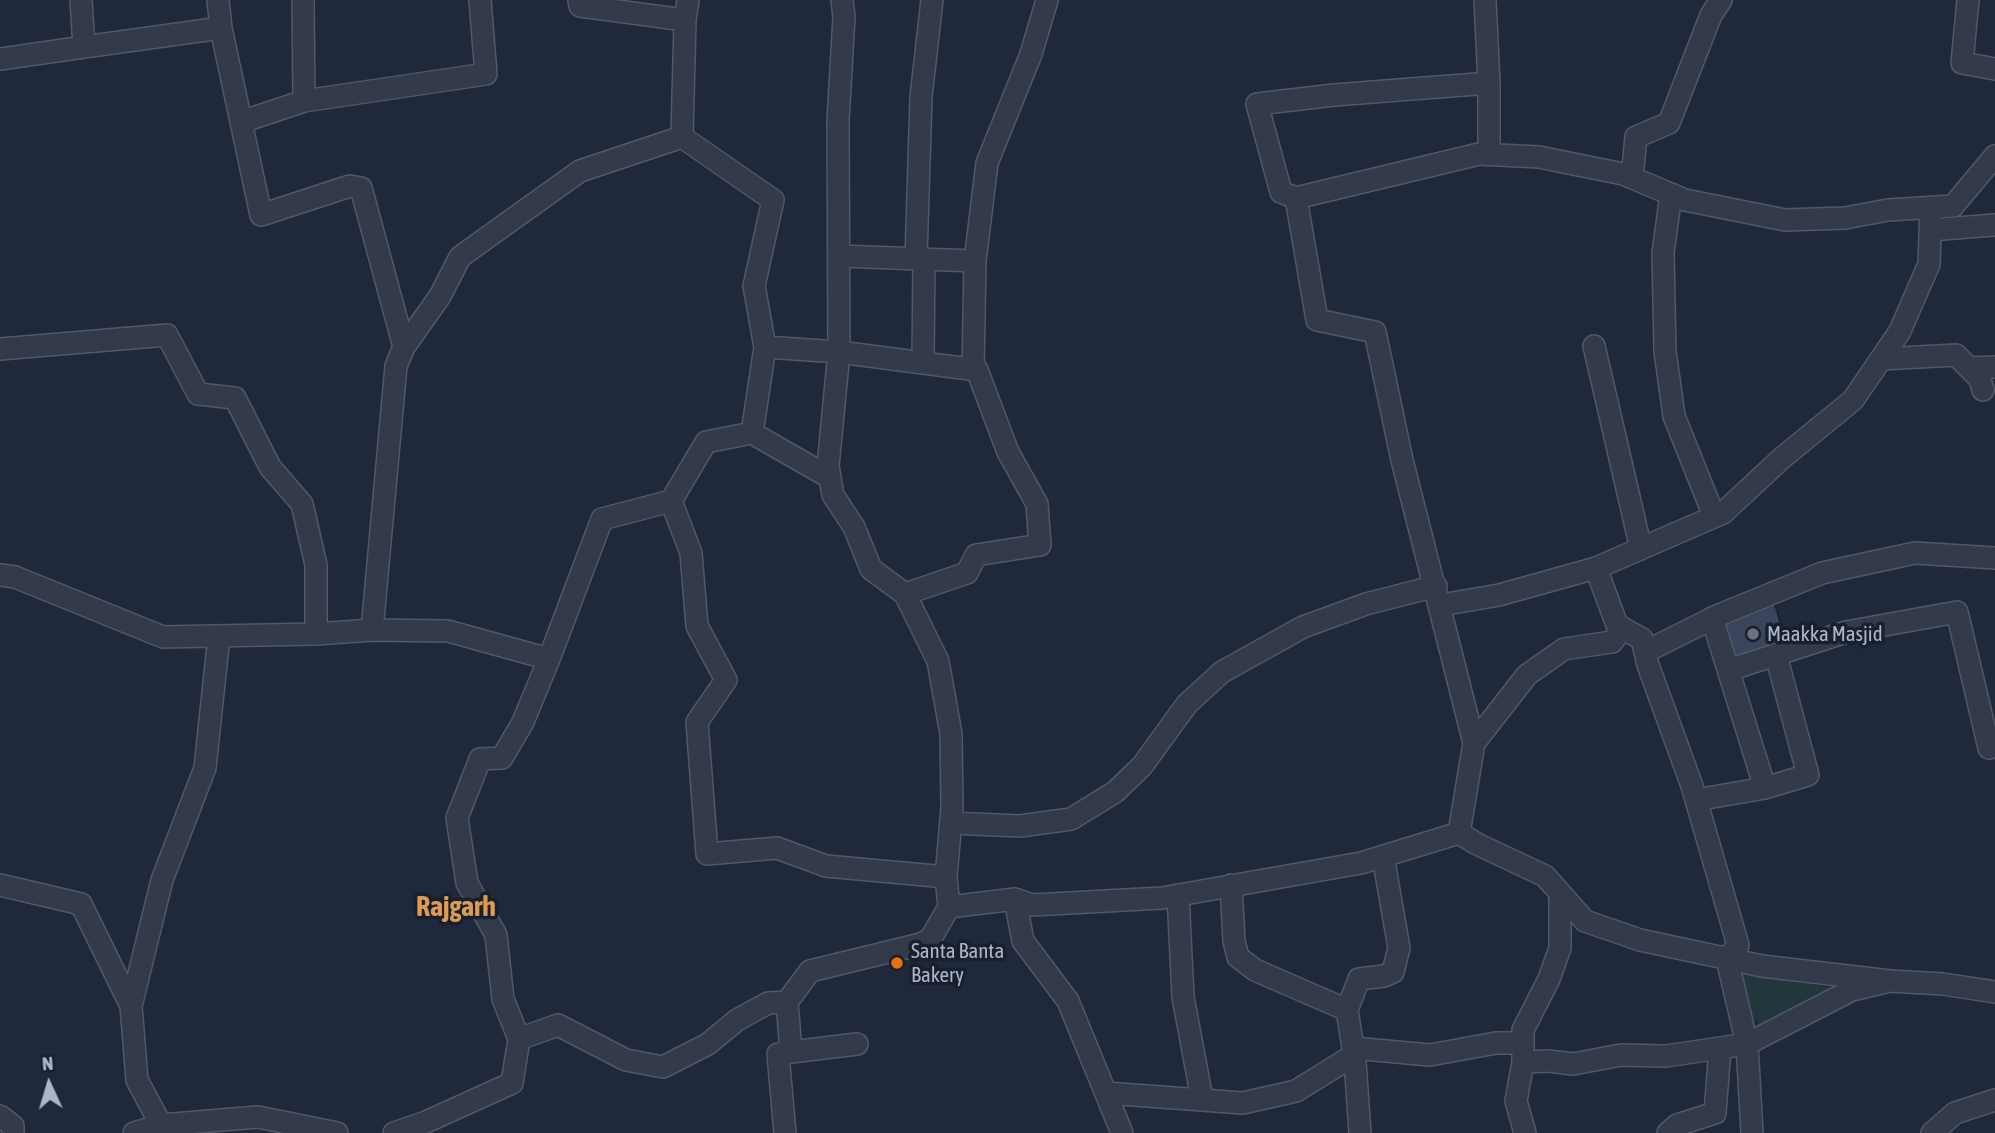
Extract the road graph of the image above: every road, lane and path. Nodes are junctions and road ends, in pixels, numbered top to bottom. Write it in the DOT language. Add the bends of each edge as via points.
graph roads {
  1 [pos="81,0"];
  2 [pos="218,0"];
  3 [pos="303,0"];
  4 [pos="480,0"];
  5 [pos="579,0"];
  6 [pos="842,0"];
  7 [pos="932,0"];
  8 [pos="1047,0"];
  9 [pos="1485,0"];
  10 [pos="1721,0"];
  11 [pos="1968,0"];
  12 [pos="686,10"];
  13 [pos="221,28"];
  14 [pos="84,47"];
  15 [pos="0,59"];
  16 [pos="1995,69"];
  17 [pos="1489,83"];
  18 [pos="304,101"];
  19 [pos="241,122"];
  20 [pos="682,137"];
  21 [pos="1489,155"];
  22 [pos="1995,156"];
  23 [pos="1632,178"];
  24 [pos="1671,194"];
  25 [pos="1296,198"];
  26 [pos="1931,207"];
  27 [pos="1995,225"];
  28 [pos="1930,230"];
  29 [pos="839,256"];
  30 [pos="920,259"];
  31 [pos="975,261"];
  32 [pos="1594,346"];
  33 [pos="404,347"];
  34 [pos="765,347"];
  35 [pos="0,349"];
  36 [pos="839,352"];
  37 [pos="1881,359"];
  38 [pos="923,363"];
  39 [pos="1995,367"];
  40 [pos="1969,368"];
  41 [pos="973,370"];
  42 [pos="1983,390"];
  43 [pos="752,433"];
  44 [pos="830,477"];
  45 [pos="671,502"];
  46 [pos="1714,516"];
  47 [pos="1641,548"];
  48 [pos="1995,558"];
  49 [pos="1596,568"];
  50 [pos="0,575"];
  51 [pos="905,594"];
  52 [pos="1438,596"];
  53 [pos="1712,618"];
  54 [pos="1623,628"];
  55 [pos="372,630"];
  56 [pos="316,634"];
  57 [pos="219,636"];
  58 [pos="1645,652"];
  59 [pos="1776,655"];
  60 [pos="549,659"];
  61 [pos="1729,670"];
  62 [pos="1474,743"];
  63 [pos="1989,748"];
  64 [pos="1765,788"];
  65 [pos="1696,800"];
  66 [pos="951,823"];
  67 [pos="1460,833"];
  68 [pos="1383,856"];
  69 [pos="946,877"];
  70 [pos="1231,885"];
  71 [pos="0,886"];
  72 [pos="1560,893"];
  73 [pos="1178,895"];
  74 [pos="1015,899"];
  75 [pos="949,906"];
  76 [pos="1727,959"];
  77 [pos="1890,981"];
  78 [pos="1995,992"];
  79 [pos="787,1002"];
  80 [pos="131,1006"];
  81 [pos="1347,1010"];
  82 [pos="519,1039"];
  83 [pos="857,1044"];
  84 [pos="1747,1044"];
  85 [pos="1720,1048"];
  86 [pos="791,1052"];
  87 [pos="1354,1052"];
  88 [pos="1523,1053"];
  89 [pos="1106,1093"];
  90 [pos="1202,1099"];
  91 [pos="1995,1100"];
  92 [pos="0,1116"];
  93 [pos="161,1129"];
  94 [pos="13,1133"];
  95 [pos="134,1133"];
  96 [pos="337,1133"];
  97 [pos="394,1133"];
  98 [pos="785,1133"];
  99 [pos="1122,1133"];
  100 [pos="1360,1133"];
  101 [pos="1525,1133"];
  102 [pos="1668,1133"];
  103 [pos="1752,1133"];
  104 [pos="1932,1133"];
  1 -- 14 [label="street"];
  2 -- 13 [label="street"];
  3 -- 18 [label="street"];
  4 -- 18 [label="street" via="486,74"];
  5 -- 12 [label="street" via="580,6"];
  6 -- 29 [label="street"];
  7 -- 30 [label="street" via="921,97"];
  8 -- 31 [label="street" via="1031,54 987,163"];
  9 -- 17 [label="street"];
  10 -- 23 [label="street" via="1669,122 1636,137"];
  11 -- 16 [label="street" via="1962,63"];
  12 -- 20 [label="street"];
  13 -- 14 [label="street"];
  13 -- 19 [label="street"];
  14 -- 15 [label="street"];
  17 -- 21 [label="street"];
  17 -- 25 [label="street" via="1257,104 1281,192"];
  18 -- 19 [label="street"];
  19 -- 33 [label="street" via="261,215 350,186 362,188"];
  20 -- 33 [label="street" via="580,171 460,257 440,296"];
  20 -- 34 [label="street" via="773,200 754,286"];
  21 -- 23 [label="street" via="1539,157"];
  21 -- 25 [label="street"];
  22 -- 26 [label="street" via="1953,206"];
  23 -- 24 [label="street"];
  24 -- 26 [label="street" via="1785,220"];
  24 -- 46 [label="street" via="1663,253 1665,351 1674,416"];
  25 -- 52 [label="street" via="1317,320 1375,332"];
  26 -- 28 [label="street"];
  27 -- 28 [label="street"];
  28 -- 37 [label="street" via="1929,264 1900,331"];
  29 -- 30 [label="street"];
  29 -- 36 [label="street"];
  30 -- 31 [label="street"];
  30 -- 38 [label="street"];
  31 -- 41 [label="street"];
  32 -- 47 [label="street"];
  33 -- 55 [label="street" via="396,366"];
  34 -- 36 [label="street"];
  34 -- 43 [label="street"];
  35 -- 56 [label="street" via="167,335 198,394 236,398 270,467 302,504 316,565"];
  36 -- 38 [label="street"];
  36 -- 44 [label="street" via="828,453"];
  37 -- 40 [label="street" via="1956,355"];
  37 -- 46 [label="street" via="1853,400"];
  38 -- 41 [label="street"];
  39 -- 40 [label="street"];
  40 -- 42 [label="street"];
  41 -- 51 [label="street" via="977,370 1008,452 1037,503 1040,545 976,555 967,573"];
  43 -- 44 [label="street"];
  43 -- 45 [label="street" via="706,442"];
  44 -- 51 [label="street" via="833,495 854,527 871,569"];
  45 -- 60 [label="street" via="602,519"];
  45 -- 69 [label="street" via="691,553 697,626 726,680 696,722 707,854 777,848 826,866"];
  46 -- 47 [label="street"];
  47 -- 49 [label="street"];
  48 -- 53 [label="street" via="1915,553 1822,573"];
  49 -- 52 [label="street" via="1499,595"];
  49 -- 54 [label="street" via="1617,625"];
  50 -- 57 [label="street" via="163,637"];
  51 -- 66 [label="street" via="938,661 951,734"];
  52 -- 62 [label="street"];
  52 -- 66 [label="street" via="1366,604 1303,627 1222,672 1187,705 1142,766 1115,792 1071,819 1020,826"];
  53 -- 58 [label="street"];
  53 -- 61 [label="street"];
  54 -- 58 [label="street" via="1642,639"];
  54 -- 62 [label="street" via="1612,642 1564,649 1527,675"];
  55 -- 56 [label="street"];
  55 -- 60 [label="street" via="448,631"];
  56 -- 57 [label="street"];
  57 -- 80 [label="street" via="205,768 162,880"];
  58 -- 65 [label="street"];
  59 -- 61 [label="street"];
  59 -- 63 [label="street" via="1846,632 1957,612"];
  59 -- 64 [label="street" via="1808,775"];
  60 -- 82 [label="street" via="523,722 502,758 480,759 457,818 467,883 496,935 503,999"];
  61 -- 64 [label="street"];
  62 -- 67 [label="street"];
  64 -- 65 [label="street"];
  65 -- 76 [label="street" via="1738,945"];
  66 -- 69 [label="street"];
  67 -- 68 [label="street"];
  67 -- 72 [label="street" via="1545,876"];
  68 -- 70 [label="street"];
  68 -- 81 [label="street" via="1399,948 1393,972 1359,979"];
  69 -- 75 [label="street"];
  70 -- 73 [label="street"];
  70 -- 81 [label="street" via="1238,957 1255,970"];
  71 -- 80 [label="street" via="81,904"];
  72 -- 76 [label="street" via="1584,921 1640,940"];
  72 -- 88 [label="street" via="1560,948 1522,1030"];
  73 -- 74 [label="street" via="1032,905"];
  73 -- 90 [label="street" via="1183,997"];
  74 -- 75 [label="street"];
  74 -- 89 [label="street" via="1023,941 1068,1001"];
  75 -- 79 [label="street" via="931,938 921,944 810,971"];
  76 -- 77 [label="street"];
  76 -- 84 [label="street"];
  77 -- 78 [label="street"];
  77 -- 84 [label="street" via="1852,990"];
  79 -- 82 [label="street" via="768,1003 708,1044 663,1067 626,1060 558,1026"];
  79 -- 86 [label="street"];
  80 -- 93 [label="street" via="137,1080"];
  81 -- 87 [label="street"];
  82 -- 97 [label="street" via="512,1083"];
  83 -- 86 [label="street"];
  84 -- 85 [label="street"];
  84 -- 103 [label="street"];
  85 -- 88 [label="street" via="1573,1063"];
  85 -- 102 [label="street" via="1715,1113 1677,1125"];
  86 -- 98 [label="street" via="778,1054"];
  87 -- 88 [label="street" via="1430,1055 1496,1044"];
  87 -- 90 [label="street" via="1296,1091 1243,1103"];
  87 -- 100 [label="street"];
  88 -- 101 [label="street" via="1516,1101"];
  89 -- 90 [label="street"];
  89 -- 99 [label="street"];
  91 -- 104 [label="street" via="1955,1113"];
  92 -- 94 [label="street" via="13,1126"];
  93 -- 95 [label="street"];
  93 -- 96 [label="street" via="258,1117"];
}
